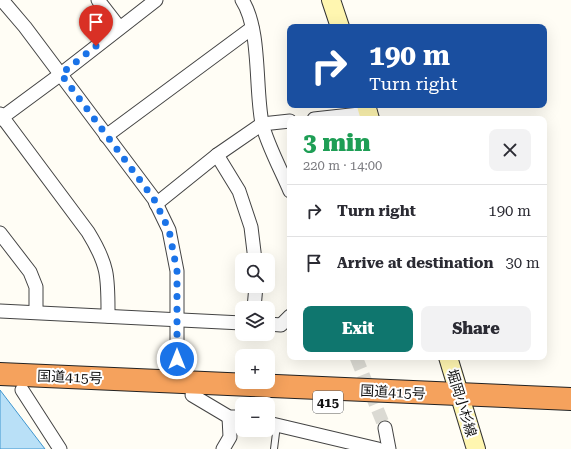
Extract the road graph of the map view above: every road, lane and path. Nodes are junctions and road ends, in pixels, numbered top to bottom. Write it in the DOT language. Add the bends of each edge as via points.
graph roads {
  1 [pos="2,0"];
  2 [pos="98,0"];
  3 [pos="156,0"];
  4 [pos="242,0"];
  5 [pos="331,0"];
  6 [pos="339,24"];
  7 [pos="119,27"];
  8 [pos="252,28"];
  9 [pos="61,74"];
  10 [pos="368,112"];
  11 [pos="337,116"];
  12 [pos="1,117"];
  13 [pos="287,122"];
  14 [pos="262,124"];
  15 [pos="106,136"];
  16 [pos="217,155"];
  17 [pos="287,184"];
  18 [pos="156,204"];
  19 [pos="0,233"];
  20 [pos="254,253"];
  21 [pos="0,310"];
  22 [pos="36,312"];
  23 [pos="108,316"];
  24 [pos="287,319"];
  25 [pos="177,320"];
  26 [pos="235,323"];
  27 [pos="275,324"];
  28 [pos="449,360"];
  29 [pos="0,374"];
  30 [pos="71,384"];
  31 [pos="184,388"];
  32 [pos="0,389"];
  33 [pos="22,390"];
  34 [pos="571,399"];
  35 [pos="462,401"];
  36 [pos="571,412"];
  37 [pos="229,417"];
  38 [pos="235,417"];
  39 [pos="275,425"];
  40 [pos="385,428"];
  41 [pos="273,437"];
  42 [pos="60,449"];
  43 [pos="223,449"];
  44 [pos="274,449"];
  45 [pos="378,449"];
  46 [pos="389,449"];
  47 [pos="476,449"];
  1 -- 9 [label="street"];
  2 -- 7 [label="street"];
  3 -- 7 [label="street"];
  4 -- 8 [label="street" via="248,9"];
  5 -- 6 [label="main road"];
  7 -- 9 [label="street"];
  8 -- 14 [label="street"];
  8 -- 15 [label="street"];
  9 -- 12 [label="street"];
  9 -- 15 [label="street"];
  10 -- 11 [label="street"];
  12 -- 23 [label="street" via="99,250 105,262 108,279"];
  13 -- 14 [label="street"];
  14 -- 16 [label="street"];
  14 -- 17 [label="street"];
  15 -- 18 [label="street"];
  16 -- 18 [label="street"];
  16 -- 20 [label="street" via="239,191 251,227"];
  18 -- 25 [label="street" via="169,230 177,271"];
  19 -- 22 [label="street" via="30,272 36,287"];
  21 -- 22 [label="street"];
  22 -- 23 [label="street"];
  23 -- 25 [label="street"];
  24 -- 27 [label="street" via="281,324"];
  25 -- 26 [label="street"];
  25 -- 31 [label="street"];
  28 -- 35 [label="main road, 堀岡小杉線"];
  29 -- 30 [label="highway, 国道415号 / 415"];
  30 -- 31 [label="highway, 国道415号 / 415"];
  30 -- 33 [label="highway, 国道415号 / 415"];
  31 -- 35 [label="highway, 国道415号 / 415"];
  31 -- 37 [label="street"];
  32 -- 33 [label="highway, 国道415号 / 415"];
  33 -- 42 [label="street"];
  34 -- 35 [label="highway, 国道415号 / 415"];
  35 -- 36 [label="highway, 国道415号 / 415"];
  35 -- 47 [label="main road, 堀岡小杉線"];
  37 -- 38 [label="street"];
  37 -- 43 [label="street" via="230,437"];
  39 -- 45 [label="street"];
  40 -- 46 [label="street"];
  41 -- 44 [label="lane"];
}
